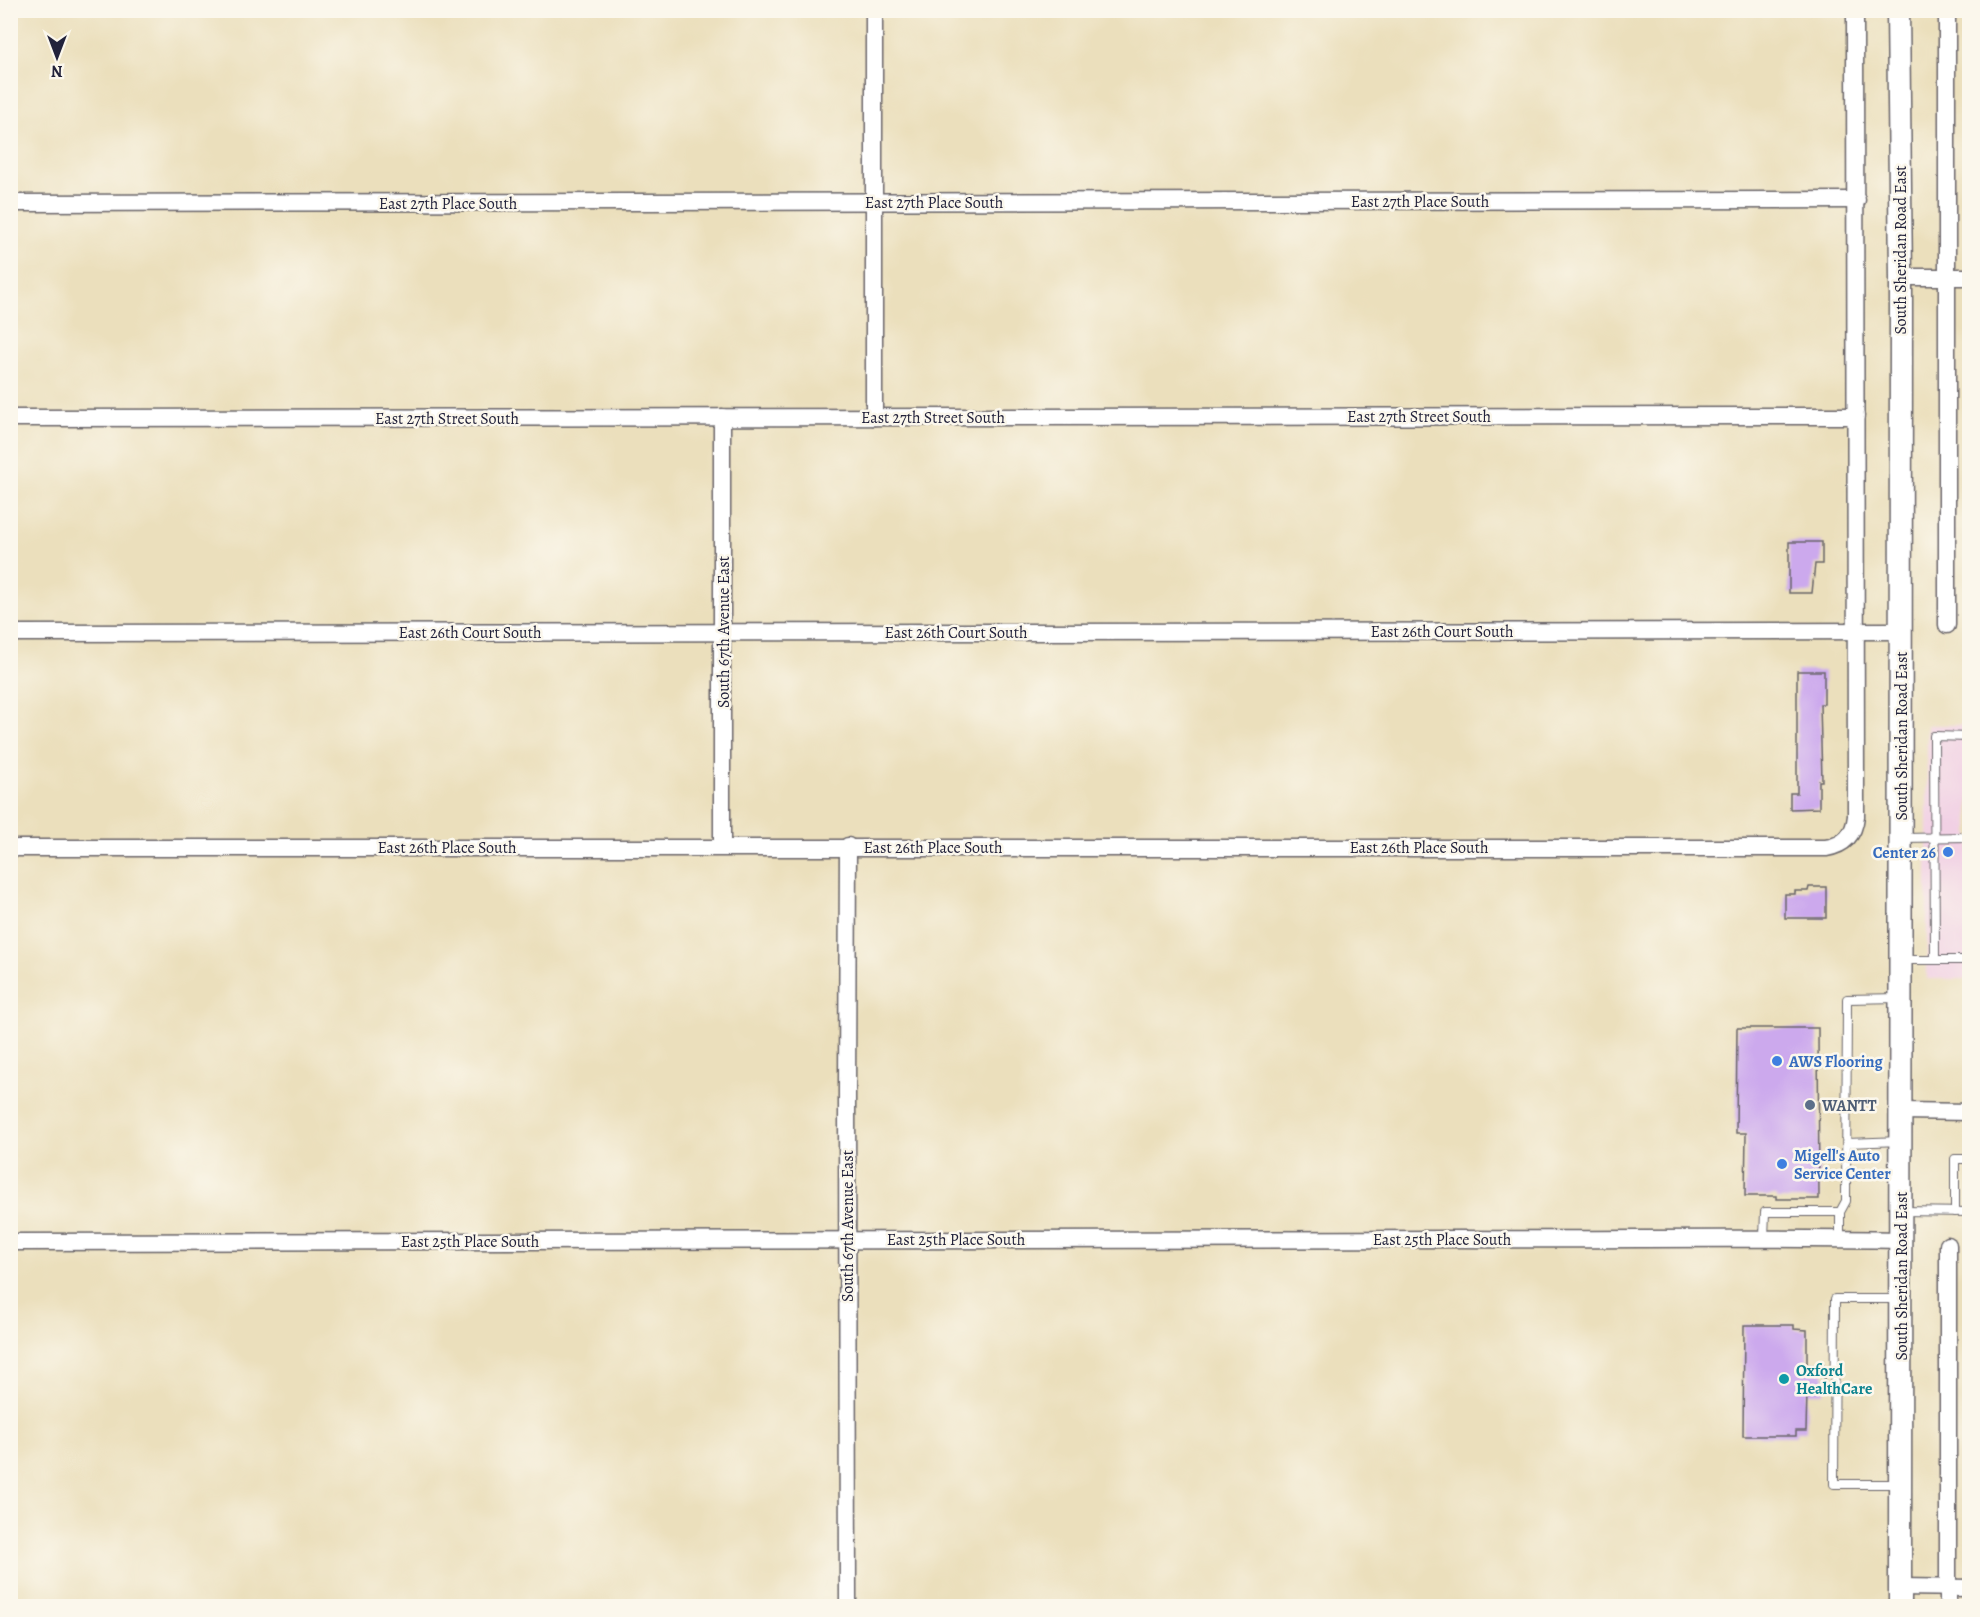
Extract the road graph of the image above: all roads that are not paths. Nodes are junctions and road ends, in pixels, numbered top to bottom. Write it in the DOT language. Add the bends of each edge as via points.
graph roads {
  1 [pos="874,10"];
  2 [pos="1856,10"];
  3 [pos="1898,10"];
  4 [pos="1947,10"];
  5 [pos="1857,200"];
  6 [pos="874,202"];
  7 [pos="10,203"];
  8 [pos="1947,276"];
  9 [pos="1970,276"];
  10 [pos="1901,277"];
  11 [pos="1856,416"];
  12 [pos="722,417"];
  13 [pos="874,417"];
  14 [pos="10,418"];
  15 [pos="1947,625"];
  16 [pos="1855,631"];
  17 [pos="1900,631"];
  18 [pos="723,632"];
  19 [pos="10,633"];
  20 [pos="1970,737"];
  21 [pos="1934,837"];
  22 [pos="1970,837"];
  23 [pos="1901,838"];
  24 [pos="848,846"];
  25 [pos="722,847"];
  26 [pos="10,848"];
  27 [pos="1901,960"];
  28 [pos="1935,960"];
  29 [pos="1970,960"];
  30 [pos="1901,998"];
  31 [pos="1901,1111"];
  32 [pos="1970,1112"];
  33 [pos="1901,1141"];
  34 [pos="1847,1143"];
  35 [pos="1970,1159"];
  36 [pos="1901,1211"];
  37 [pos="1840,1212"];
  38 [pos="1956,1212"];
  39 [pos="1970,1212"];
  40 [pos="1764,1238"];
  41 [pos="848,1239"];
  42 [pos="1840,1239"];
  43 [pos="1901,1240"];
  44 [pos="10,1242"];
  45 [pos="1948,1245"];
  46 [pos="1901,1299"];
  47 [pos="1901,1484"];
  48 [pos="1948,1588"];
  49 [pos="1970,1588"];
  50 [pos="1900,1597"];
  51 [pos="848,1606"];
  52 [pos="1948,1606"];
  1 -- 6 [label="street"];
  2 -- 5 [label="street"];
  3 -- 10 [label="main road, South Sheridan Road East"];
  4 -- 8 [label="street"];
  5 -- 6 [label="street, East 27th Place South"];
  5 -- 11 [label="street"];
  6 -- 7 [label="street, East 27th Place South"];
  6 -- 13 [label="street"];
  8 -- 9 [label="street"];
  8 -- 10 [label="street"];
  8 -- 15 [label="street"];
  10 -- 17 [label="main road, South Sheridan Road East"];
  11 -- 13 [label="street, East 27th Street South"];
  11 -- 16 [label="street"];
  12 -- 13 [label="street, East 27th Street South"];
  12 -- 14 [label="street, East 27th Street South"];
  12 -- 18 [label="street, South 67th Avenue East"];
  16 -- 17 [label="street, East 26th Court South"];
  16 -- 18 [label="street, East 26th Court South"];
  16 -- 24 [label="street, East 26th Place South" via="1856,816 1851,835 1837,846"];
  17 -- 23 [label="main road, South Sheridan Road East"];
  18 -- 19 [label="street, East 26th Court South"];
  18 -- 25 [label="street, South 67th Avenue East"];
  20 -- 21 [label="lane" via="1934,736"];
  21 -- 22 [label="lane"];
  21 -- 23 [label="lane"];
  21 -- 28 [label="lane"];
  23 -- 27 [label="main road, South Sheridan Road East"];
  24 -- 25 [label="street, East 26th Place South"];
  24 -- 41 [label="street, South 67th Avenue East"];
  25 -- 26 [label="street, East 26th Place South"];
  27 -- 28 [label="lane"];
  27 -- 30 [label="main road, South Sheridan Road East"];
  28 -- 29 [label="lane"];
  30 -- 31 [label="main road, South Sheridan Road East"];
  30 -- 34 [label="lane" via="1846,999"];
  31 -- 32 [label="street"];
  31 -- 33 [label="main road, South Sheridan Road East"];
  33 -- 34 [label="lane"];
  33 -- 36 [label="main road, South Sheridan Road East"];
  34 -- 37 [label="lane" via="1846,1201"];
  35 -- 38 [label="lane" via="1955,1159"];
  36 -- 38 [label="lane"];
  36 -- 43 [label="main road, South Sheridan Road East"];
  37 -- 40 [label="lane" via="1765,1212"];
  37 -- 42 [label="lane"];
  38 -- 39 [label="lane"];
  40 -- 41 [label="street, East 25th Place South"];
  40 -- 42 [label="street, East 25th Place South"];
  41 -- 44 [label="street, East 25th Place South"];
  41 -- 51 [label="street, South 67th Avenue East"];
  42 -- 43 [label="street, East 25th Place South"];
  43 -- 46 [label="main road, South Sheridan Road East"];
  45 -- 48 [label="street"];
  46 -- 47 [label="main road, South Sheridan Road East"];
  46 -- 47 [label="lane" via="1835,1299 1834,1484"];
  47 -- 50 [label="main road, South Sheridan Road East"];
  48 -- 49 [label="street"];
  48 -- 50 [label="street"];
  48 -- 52 [label="street"];
}
